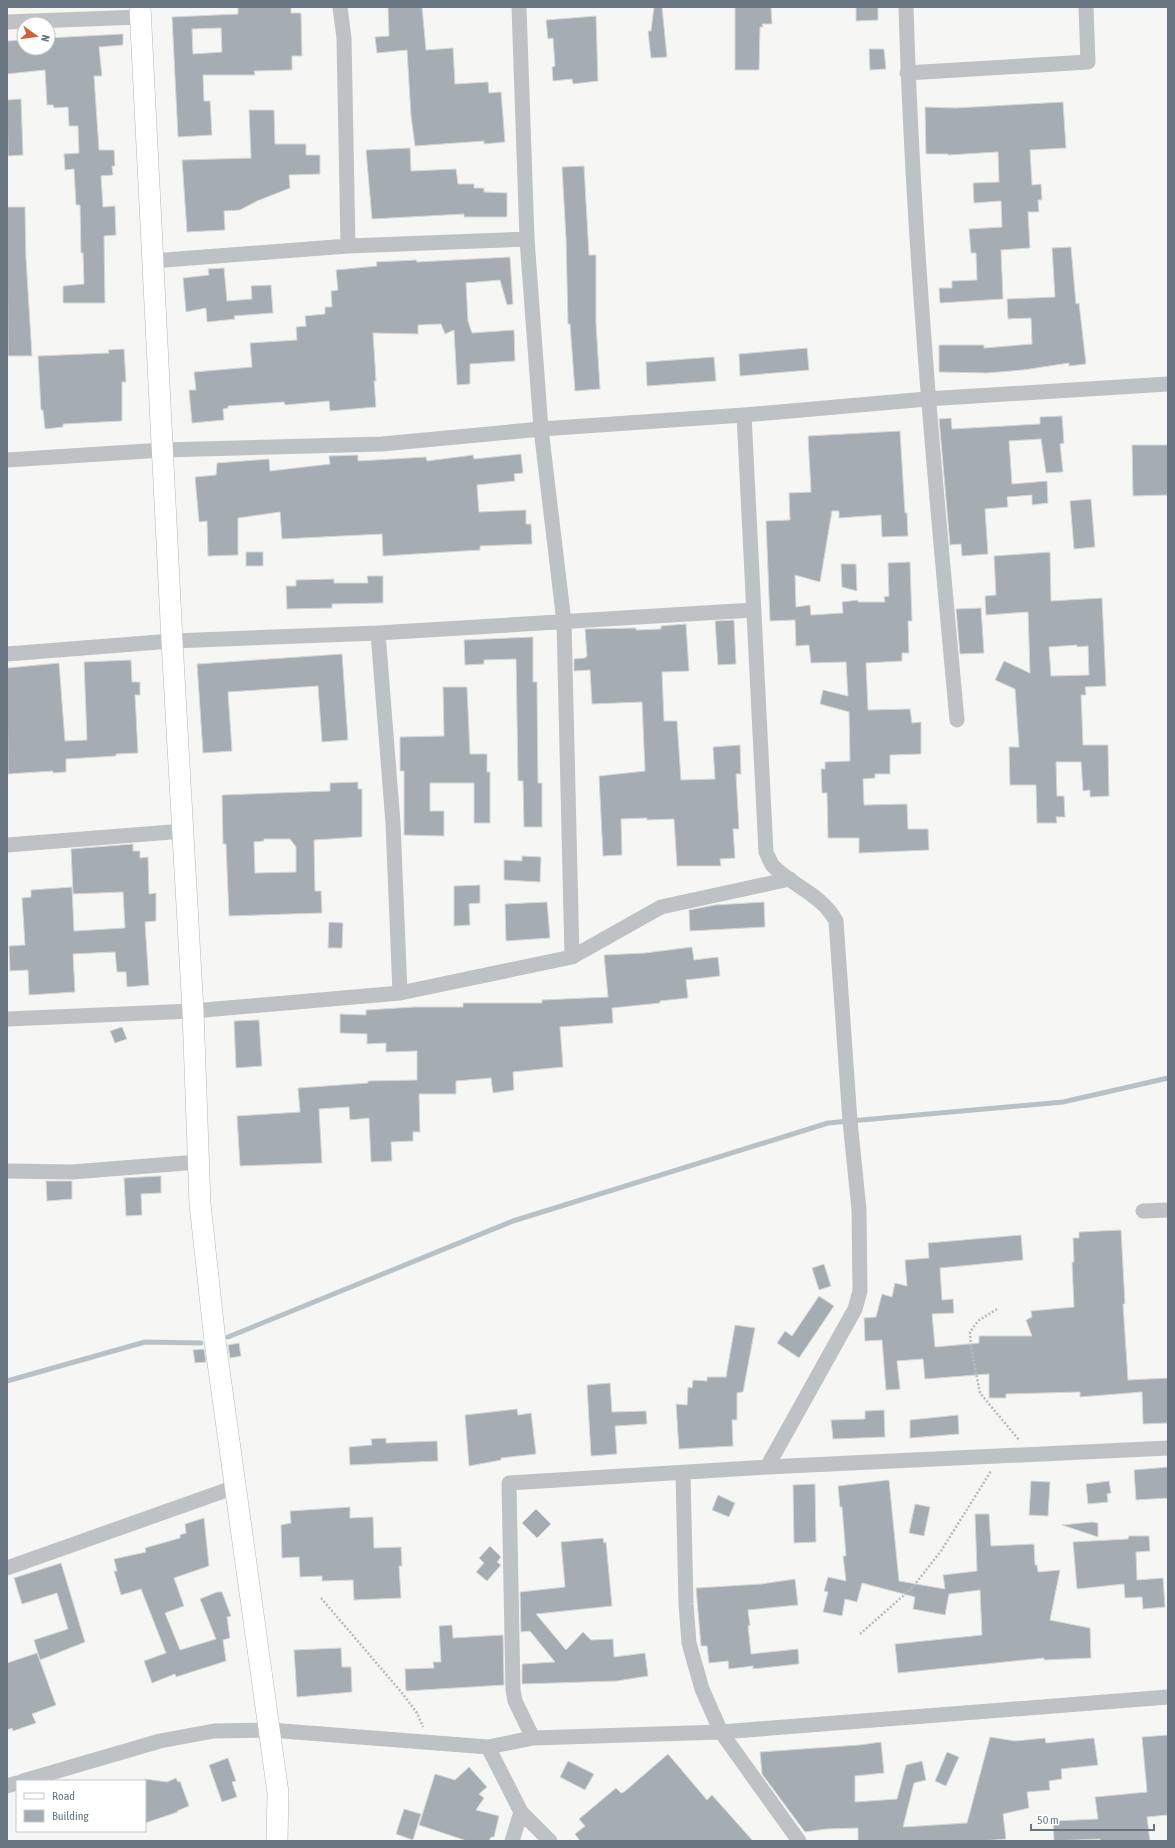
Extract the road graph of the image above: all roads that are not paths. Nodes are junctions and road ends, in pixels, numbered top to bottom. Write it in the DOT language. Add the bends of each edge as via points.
graph roads {
  1 [pos="340,7"];
  2 [pos="518,7"];
  3 [pos="906,7"];
  4 [pos="1086,7"];
  5 [pos="141,12"];
  6 [pos="7,22"];
  7 [pos="908,73"];
  8 [pos="527,239"];
  9 [pos="348,246"];
  10 [pos="152,262"];
  11 [pos="1168,384"];
  12 [pos="927,399"];
  13 [pos="744,415"];
  14 [pos="541,429"];
  15 [pos="163,450"];
  16 [pos="7,460"];
  17 [pos="753,610"];
  18 [pos="564,622"];
  19 [pos="378,633"];
  20 [pos="172,641"];
  21 [pos="7,654"];
  22 [pos="957,720"];
  23 [pos="184,832"];
  24 [pos="7,845"];
  25 [pos="790,879"];
  26 [pos="572,956"];
  27 [pos="400,993"];
  28 [pos="193,1012"];
  29 [pos="7,1020"];
  30 [pos="198,1162"];
  31 [pos="7,1171"];
  32 [pos="1168,1210"];
  33 [pos="1143,1211"];
  34 [pos="1168,1448"];
  35 [pos="766,1467"];
  36 [pos="683,1474"];
  37 [pos="235,1488"];
  38 [pos="7,1568"];
  39 [pos="1168,1697"];
  40 [pos="270,1730"];
  41 [pos="721,1732"];
  42 [pos="533,1738"];
  43 [pos="488,1747"];
  44 [pos="26,1780"];
  45 [pos="521,1812"];
  46 [pos="277,1841"];
  47 [pos="512,1841"];
  48 [pos="550,1841"];
  49 [pos="799,1841"];
  1 -- 9 [label="street" via="344,38"];
  2 -- 8 [label="street"];
  3 -- 7 [label="street"];
  4 -- 7 [label="street" via="1088,62"];
  5 -- 6 [label="street"];
  5 -- 10 [label="street"];
  7 -- 12 [label="street"];
  8 -- 9 [label="street"];
  8 -- 14 [label="street"];
  9 -- 10 [label="street"];
  10 -- 15 [label="street"];
  11 -- 12 [label="street"];
  12 -- 13 [label="street"];
  12 -- 22 [label="street"];
  13 -- 14 [label="street"];
  13 -- 17 [label="street"];
  14 -- 15 [label="street" via="382,444"];
  14 -- 18 [label="street"];
  15 -- 16 [label="street"];
  15 -- 20 [label="street"];
  17 -- 18 [label="street"];
  17 -- 25 [label="street" via="766,852 772,865"];
  18 -- 19 [label="street"];
  18 -- 26 [label="street"];
  19 -- 20 [label="street"];
  19 -- 27 [label="street" via="393,823"];
  20 -- 21 [label="street"];
  20 -- 23 [label="street"];
  23 -- 24 [label="street"];
  23 -- 28 [label="street"];
  25 -- 26 [label="street" via="662,907"];
  25 -- 35 [label="street" via="829,909 836,921 859,1210 860,1291 855,1309"];
  26 -- 27 [label="street"];
  27 -- 28 [label="street"];
  28 -- 29 [label="street"];
  28 -- 30 [label="street"];
  30 -- 31 [label="street" via="72,1172"];
  30 -- 37 [label="street" via="215,1341"];
  32 -- 33 [label="street"];
  34 -- 35 [label="street"];
  35 -- 36 [label="street"];
  36 -- 41 [label="street" via="689,1643 702,1689"];
  36 -- 42 [label="street" via="509,1483 513,1690 515,1701"];
  37 -- 38 [label="street"];
  37 -- 40 [label="street"];
  39 -- 41 [label="street"];
  40 -- 43 [label="street"];
  40 -- 44 [label="street" via="214,1731 160,1741"];
  40 -- 46 [label="street" via="278,1793"];
  41 -- 42 [label="street"];
  41 -- 49 [label="street"];
  42 -- 43 [label="street"];
  43 -- 45 [label="street"];
  45 -- 47 [label="street"];
  45 -- 48 [label="street"];
}
